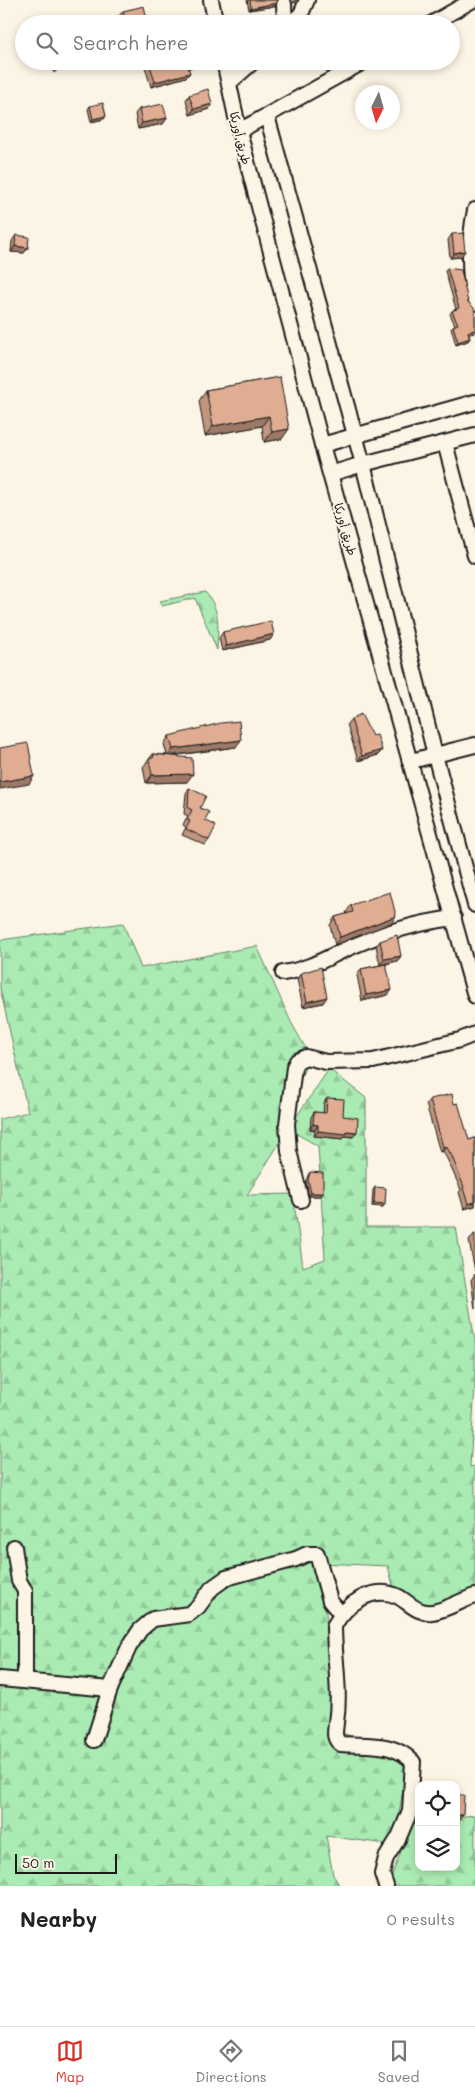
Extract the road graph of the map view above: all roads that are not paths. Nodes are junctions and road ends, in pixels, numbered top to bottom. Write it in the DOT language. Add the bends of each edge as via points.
graph roads {
  1 [pos="212,0"];
  2 [pos="307,0"];
  3 [pos="473,0"];
  4 [pos="284,4"];
  5 [pos="214,15"];
  6 [pos="285,15"];
  7 [pos="300,15"];
  8 [pos="447,15"];
  9 [pos="226,70"];
  10 [pos="244,70"];
  11 [pos="349,70"];
  12 [pos="229,83"];
  13 [pos="267,116"];
  14 [pos="239,131"];
  15 [pos="475,210"];
  16 [pos="475,303"];
  17 [pos="475,402"];
  18 [pos="355,435"];
  19 [pos="475,435"];
  20 [pos="445,443"];
  21 [pos="322,445"];
  22 [pos="363,464"];
  23 [pos="330,474"];
  24 [pos="475,556"];
  25 [pos="475,745"];
  26 [pos="435,755"];
  27 [pos="411,761"];
  28 [pos="475,905"];
  29 [pos="454,918"];
  30 [pos="283,973"];
  31 [pos="475,996"];
  32 [pos="475,1034"];
  33 [pos="301,1200"];
  34 [pos="14,1547"];
  35 [pos="475,1596"];
  36 [pos="341,1614"];
  37 [pos="0,1679"];
  38 [pos="26,1680"];
  39 [pos="110,1689"];
  40 [pos="94,1740"];
  41 [pos="386,1886"];
  1 -- 5 [label="street"];
  2 -- 7 [label="street"];
  3 -- 8 [label="street"];
  4 -- 6 [label="street"];
  9 -- 12 [label="street, طريق أوريكا"];
  10 -- 12 [label="street"];
  11 -- 13 [label="street"];
  12 -- 14 [label="street, طريق أوريكا"];
  13 -- 14 [label="street"];
  13 -- 18 [label="street"];
  14 -- 21 [label="street, طريق أوريكا"];
  15 -- 16 [label="street" via="471,261"];
  17 -- 18 [label="street"];
  18 -- 21 [label="street"];
  18 -- 22 [label="street"];
  19 -- 20 [label="street"];
  20 -- 22 [label="street"];
  20 -- 24 [label="street"];
  21 -- 23 [label="street, طريق أوريكا"];
  22 -- 23 [label="street"];
  22 -- 26 [label="street"];
  23 -- 27 [label="street, طريق أوريكا"];
  25 -- 26 [label="street"];
  26 -- 27 [label="street"];
  26 -- 28 [label="street"];
  27 -- 29 [label="street, طريق أوريكا"];
  29 -- 30 [label="street" via="388,932 308,968"];
  29 -- 31 [label="street, طريق أوريكا"];
  32 -- 33 [label="street" via="373,1061 326,1062 306,1057 297,1061 287,1124 289,1151"];
  34 -- 38 [label="street" via="25,1597"];
  35 -- 36 [label="street" via="432,1612 421,1611 398,1596 379,1592 366,1596"];
  36 -- 39 [label="street" via="330,1601 317,1554 307,1554 226,1578 212,1588 189,1614 154,1619 140,1630"];
  36 -- 41 [label="street" via="334,1626 338,1711 336,1741 341,1744 380,1745 403,1752 413,1762 410,1811 386,1858 382,1874"];
  37 -- 38 [label="street"];
  38 -- 39 [label="street"];
  39 -- 40 [label="street"];
}
